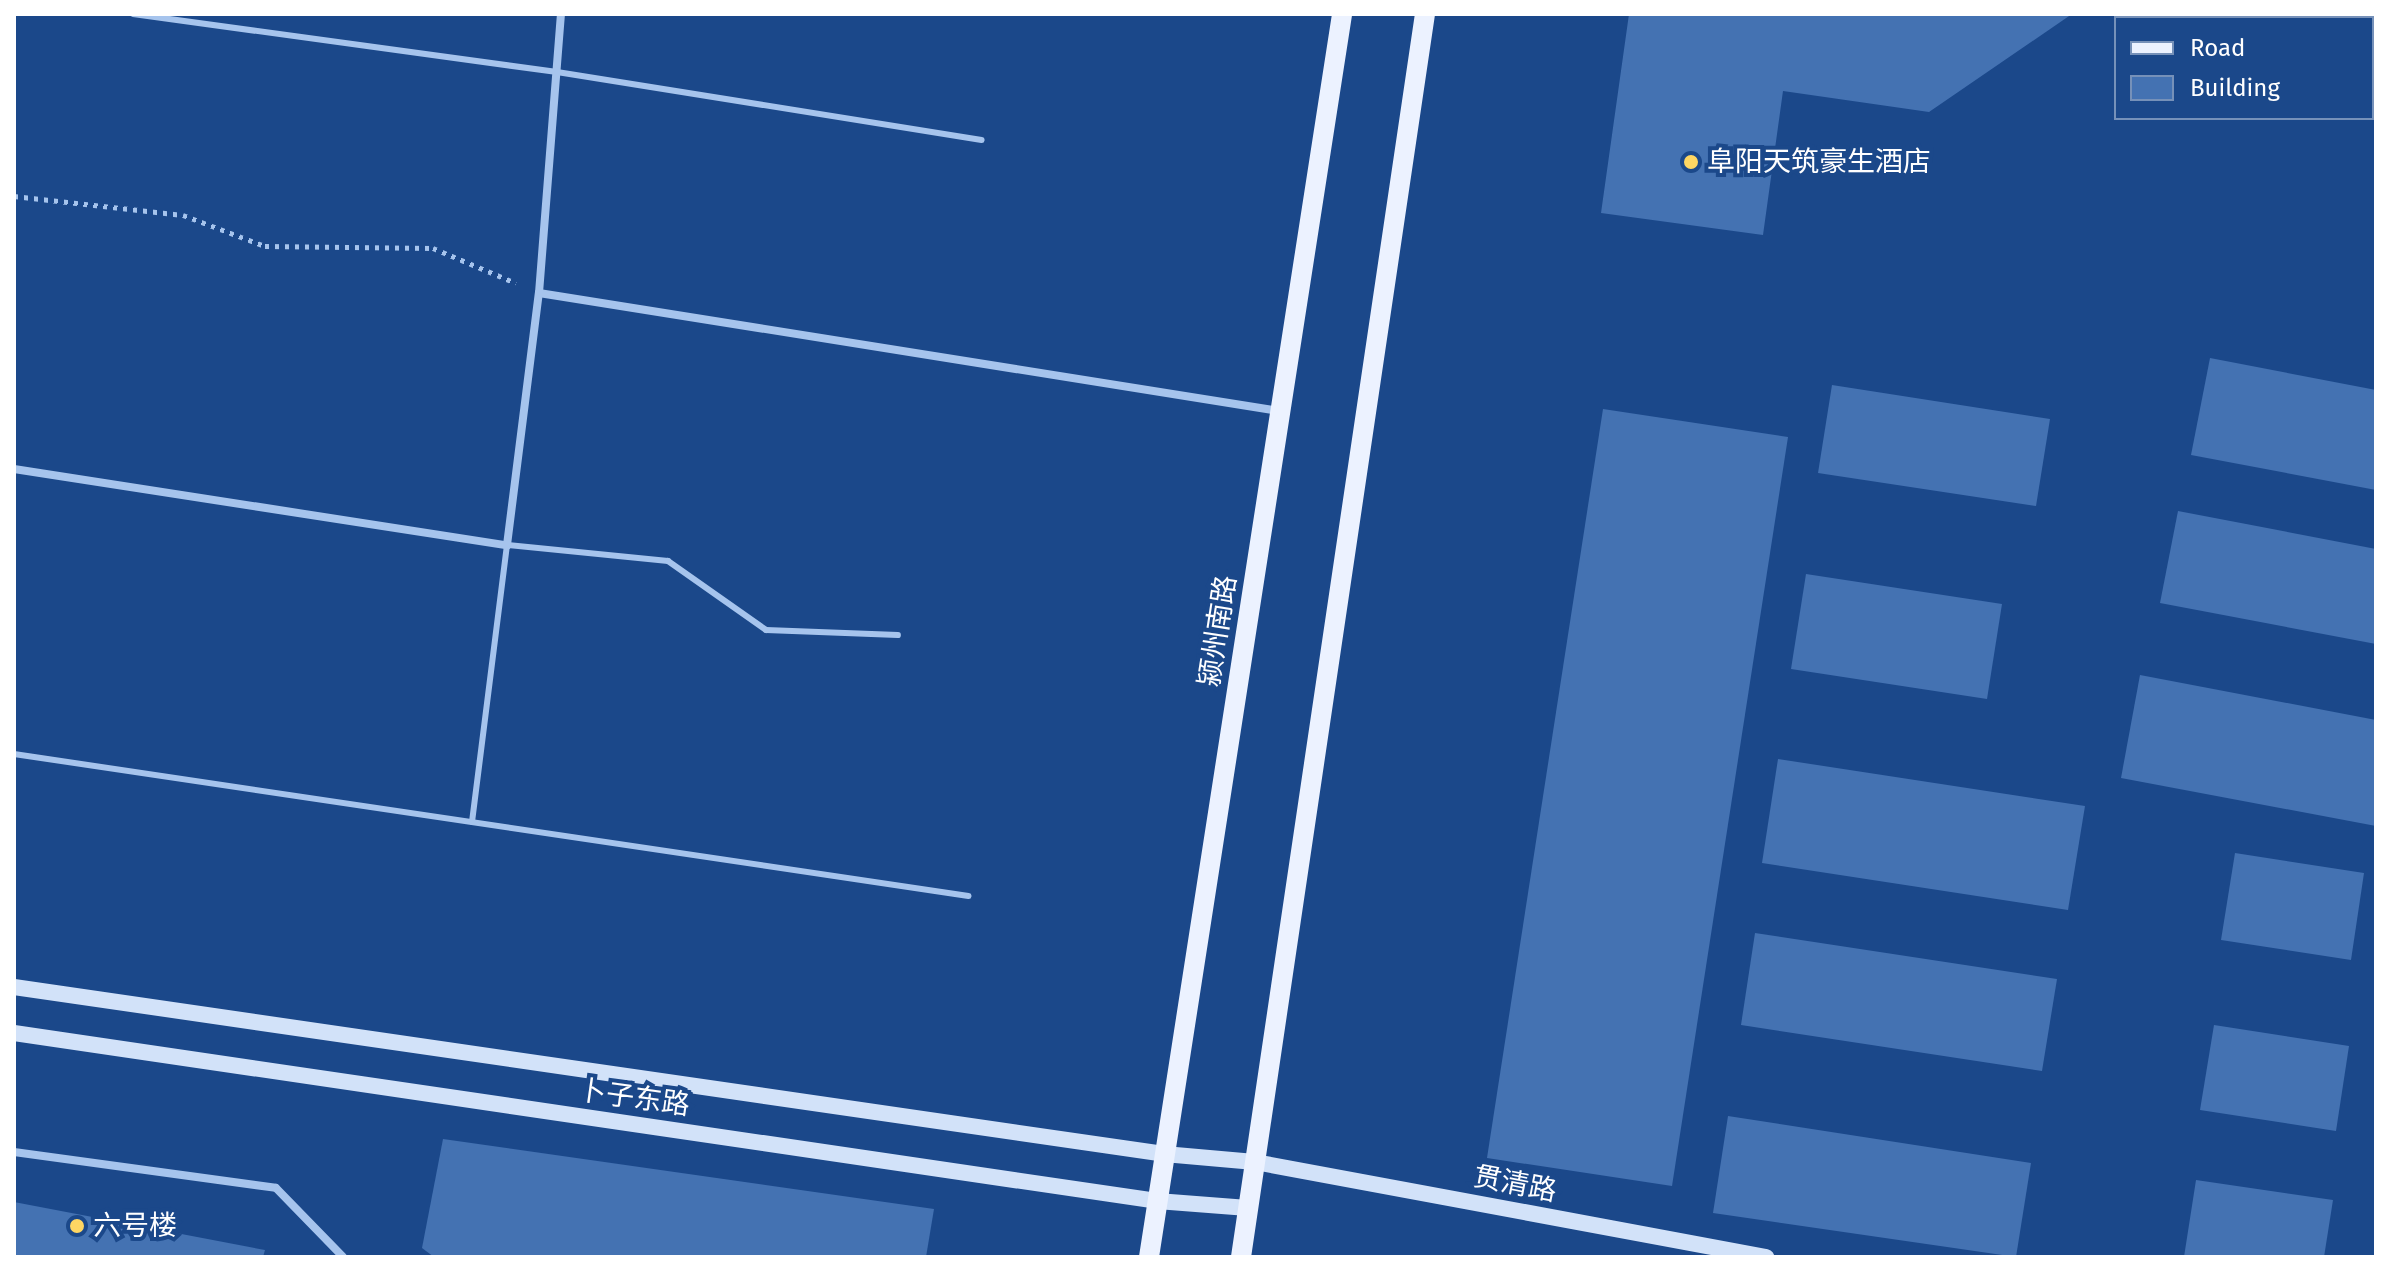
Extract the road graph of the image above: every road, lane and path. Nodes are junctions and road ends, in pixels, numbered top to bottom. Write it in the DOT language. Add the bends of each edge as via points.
graph roads {
  1 [pos="133,14"];
  2 [pos="561,14"];
  3 [pos="1342,14"];
  4 [pos="1425,14"];
  5 [pos="557,72"];
  6 [pos="982,140"];
  7 [pos="14,196"];
  8 [pos="539,293"];
  9 [pos="1280,411"];
  10 [pos="14,469"];
  11 [pos="507,545"];
  12 [pos="898,635"];
  13 [pos="14,754"];
  14 [pos="472,822"];
  15 [pos="969,896"];
  16 [pos="14,987"];
  17 [pos="14,1033"];
  18 [pos="14,1152"];
  19 [pos="1164,1154"];
  20 [pos="1255,1162"];
  21 [pos="1157,1201"];
  22 [pos="1248,1208"];
  23 [pos="343,1257"];
  24 [pos="1149,1257"];
  25 [pos="1241,1257"];
  26 [pos="1766,1257"];
  1 -- 5 [label="lane"];
  2 -- 5 [label="street"];
  3 -- 9 [label="main road, 颍州南路"];
  4 -- 20 [label="main road"];
  5 -- 6 [label="lane"];
  5 -- 8 [label="street"];
  7 -- 8 [label="path" via="183,215 265,246 433,248"];
  8 -- 9 [label="street"];
  8 -- 11 [label="street"];
  9 -- 19 [label="main road, 颍州南路"];
  10 -- 11 [label="street"];
  11 -- 12 [label="lane" via="668,561 766,630"];
  11 -- 14 [label="lane"];
  13 -- 14 [label="lane"];
  14 -- 15 [label="lane"];
  16 -- 19 [label="street, 贯清路"];
  17 -- 21 [label="street, 卜子东路"];
  18 -- 23 [label="street" via="276,1188"];
  19 -- 20 [label="street, 贯清路"];
  19 -- 21 [label="main road, 颍州南路"];
  20 -- 22 [label="main road"];
  20 -- 26 [label="street, 贯清路"];
  21 -- 22 [label="street, 卜子东路"];
  21 -- 24 [label="main road, 颍州南路"];
  22 -- 25 [label="main road"];
}
